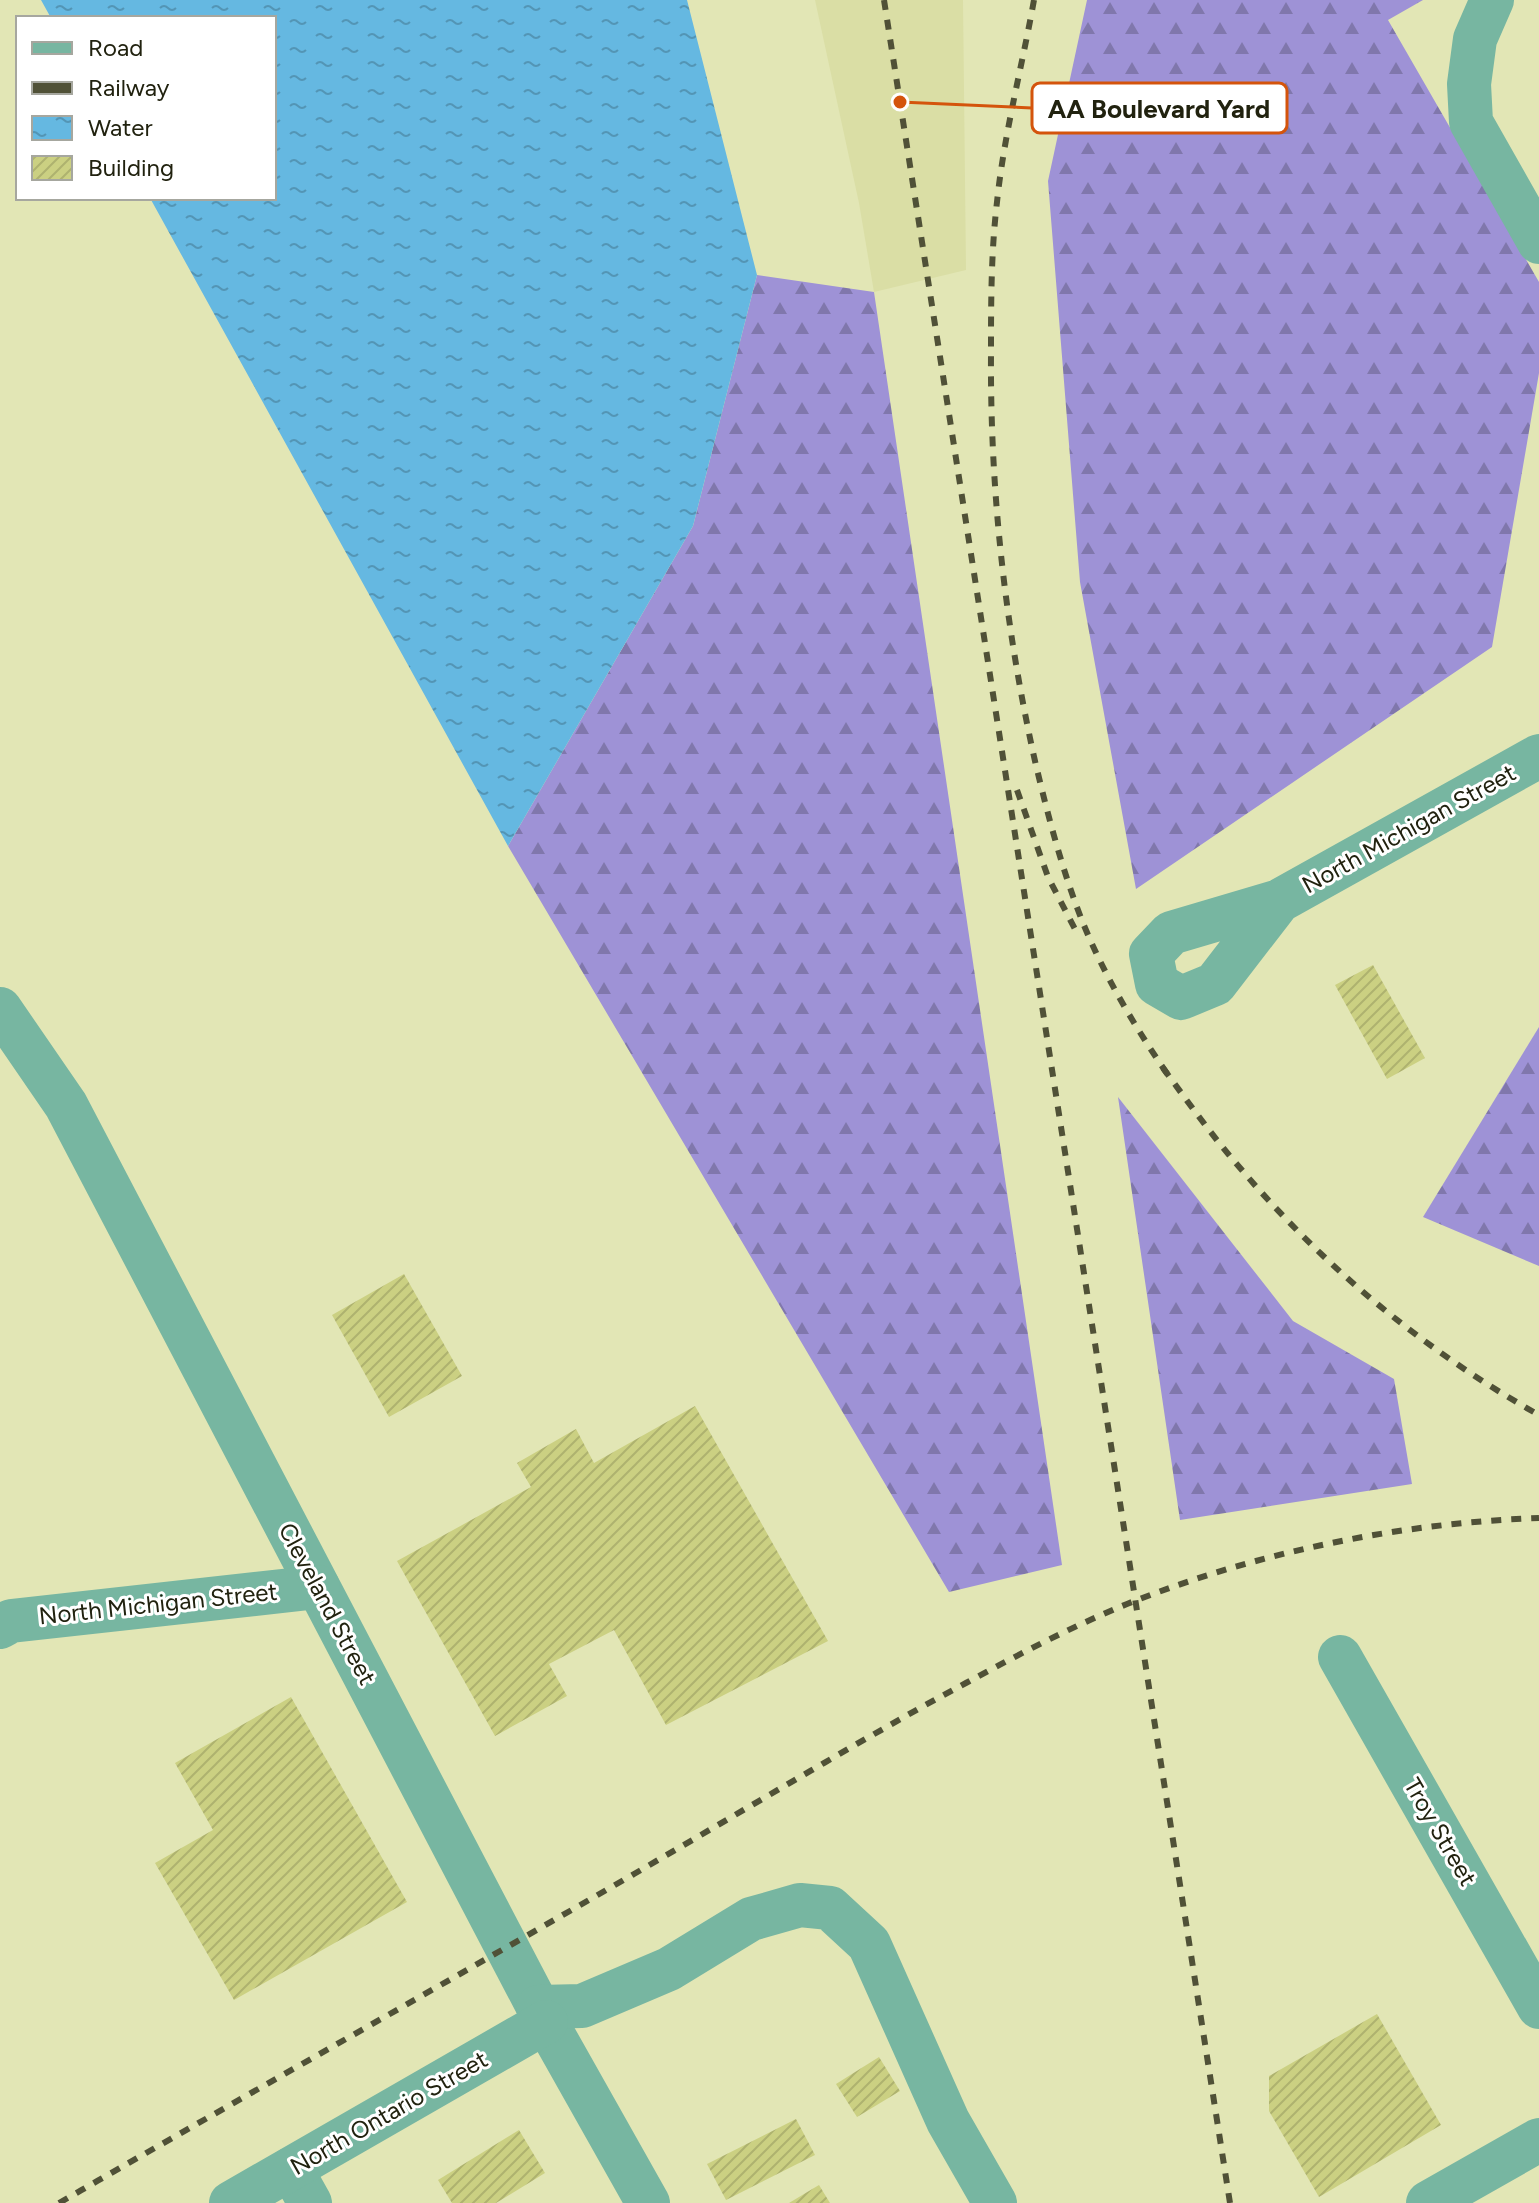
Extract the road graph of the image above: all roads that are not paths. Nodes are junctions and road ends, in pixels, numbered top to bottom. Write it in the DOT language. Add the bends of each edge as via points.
graph roads {
  1 [pos="1483,19"];
  2 [pos="1539,242"];
  3 [pos="1539,756"];
  4 [pos="1279,901"];
  5 [pos="0,1009"];
  6 [pos="318,1587"];
  7 [pos="0,1627"];
  8 [pos="1340,1657"];
  9 [pos="1539,2007"];
  10 [pos="542,2015"];
  11 [pos="1539,2140"];
  12 [pos="300,2186"];
  13 [pos="231,2203"];
  14 [pos="648,2203"];
  15 [pos="995,2203"];
  16 [pos="1428,2203"];
  1 -- 2 [label="street" via="1469,84 1471,122"];
  3 -- 4 [label="street, North Michigan Street"];
  5 -- 6 [label="street, Cleveland Street" via="66,1105"];
  6 -- 7 [label="street, North Michigan Street" via="11,1621"];
  6 -- 10 [label="street, Cleveland Street"];
  8 -- 9 [label="street, Troy Street"];
  10 -- 12 [label="street, North Ontario Street"];
  10 -- 14 [label="street, Cleveland Street"];
  10 -- 15 [label="street" via="582,2006 669,1969 751,1919 800,1905 830,1908 869,1944 948,2121"];
  11 -- 16 [label="street"];
  12 -- 13 [label="street, North Ontario Street"];
}
